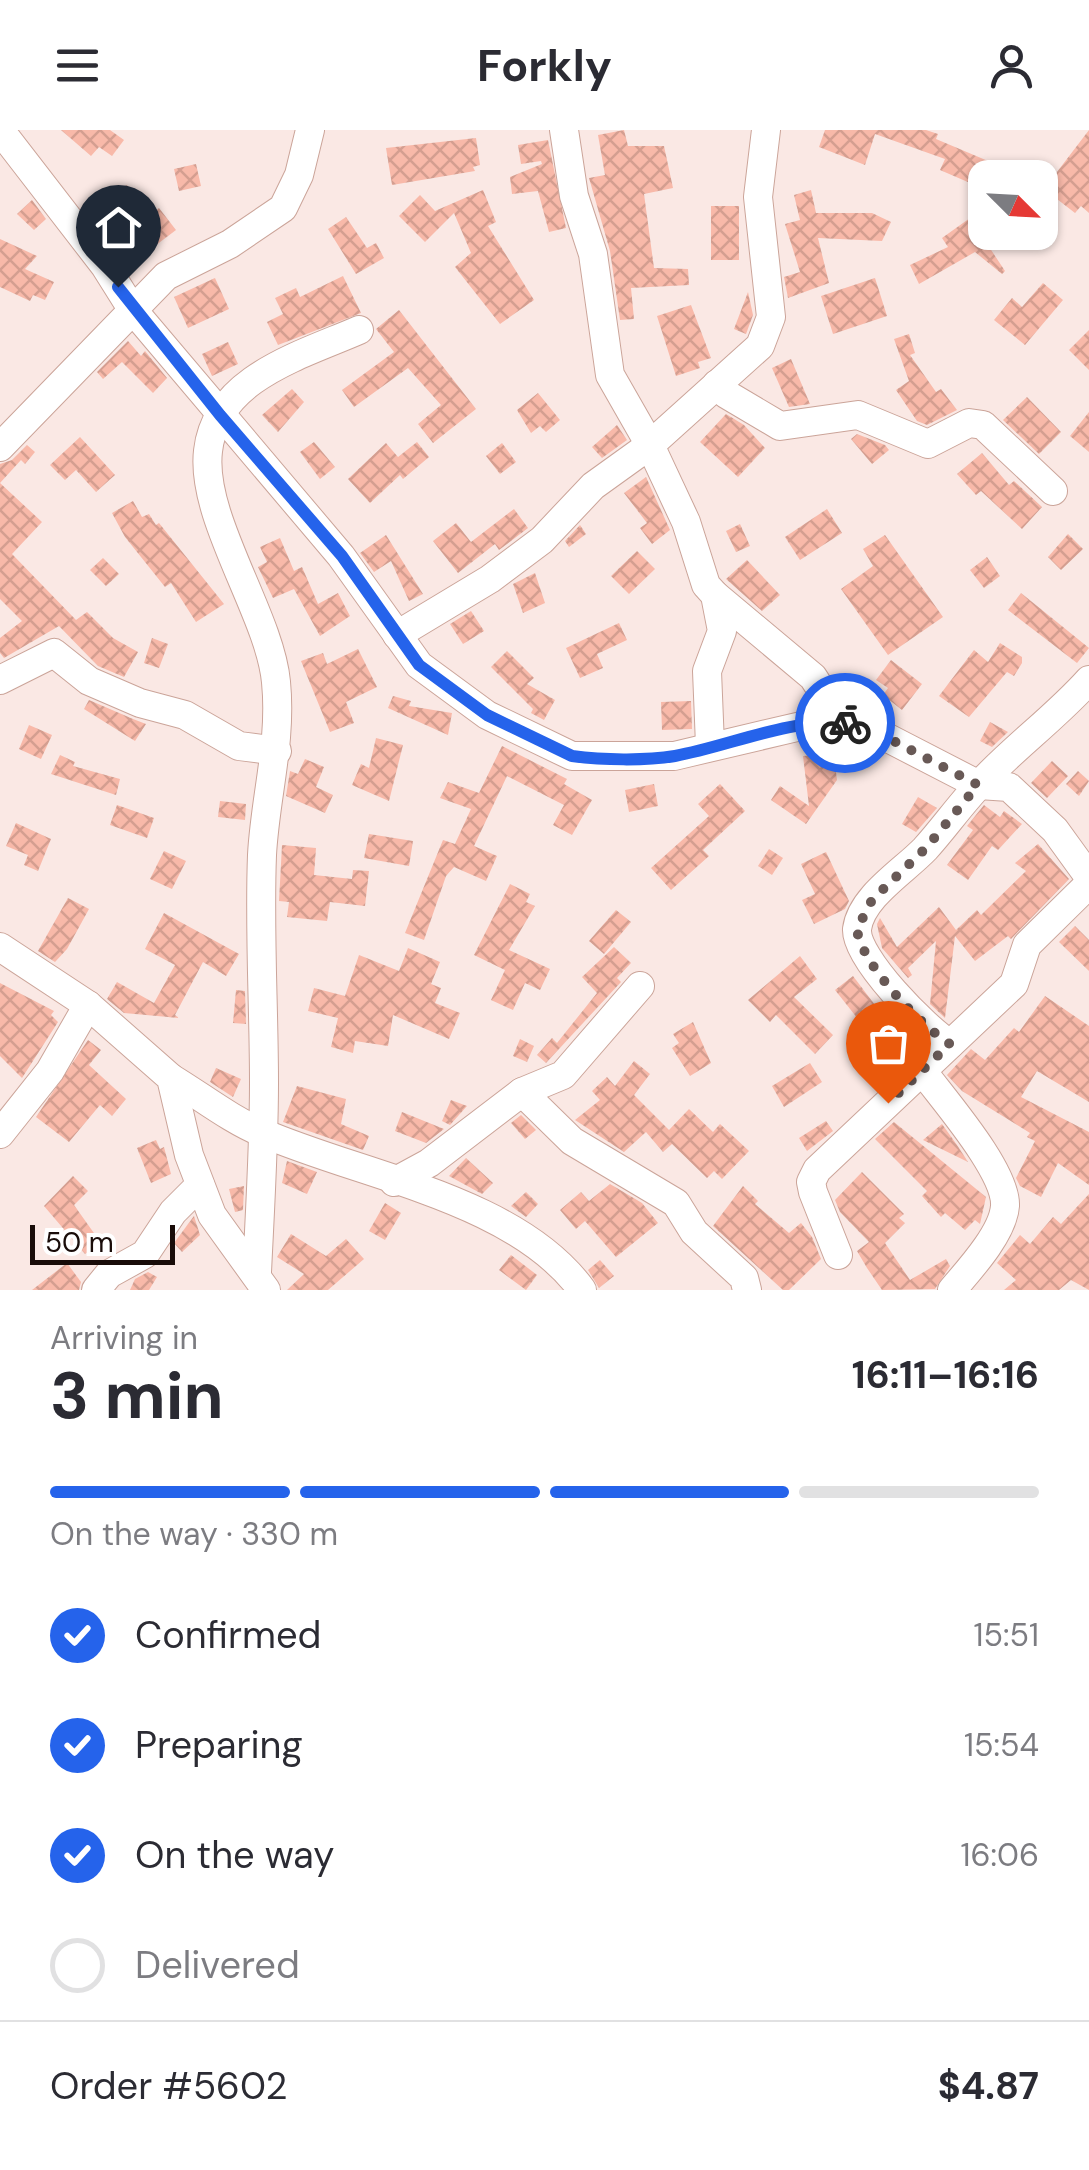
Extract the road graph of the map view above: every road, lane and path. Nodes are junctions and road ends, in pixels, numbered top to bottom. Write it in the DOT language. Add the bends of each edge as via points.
graph roads {
  1 [pos="0,130"];
  2 [pos="310,130"];
  3 [pos="564,130"];
  4 [pos="766,130"];
  5 [pos="132,308"];
  6 [pos="359,330"];
  7 [pos="717,384"];
  8 [pos="220,415"];
  9 [pos="650,446"];
  10 [pos="0,447"];
  11 [pos="1054,490"];
  12 [pos="716,595"];
  13 [pos="397,635"];
  14 [pos="0,680"];
  15 [pos="1089,680"];
  16 [pos="842,722"];
  17 [pos="710,745"];
  18 [pos="277,750"];
  19 [pos="978,785"];
  20 [pos="1089,881"];
  21 [pos="0,946"];
  22 [pos="640,986"];
  23 [pos="88,1005"];
  24 [pos="950,1044"];
  25 [pos="921,1069"];
  26 [pos="171,1078"];
  27 [pos="522,1092"];
  28 [pos="260,1132"];
  29 [pos="0,1134"];
  30 [pos="394,1182"];
  31 [pos="200,1185"];
  32 [pos="838,1255"];
  33 [pos="262,1281"];
  34 [pos="96,1290"];
  35 [pos="582,1290"];
  36 [pos="747,1290"];
  37 [pos="952,1290"];
  1 -- 5 [label="street"];
  2 -- 5 [label="street" via="283,208 166,276"];
  3 -- 9 [label="street" via="568,173 593,254 610,375"];
  4 -- 7 [label="street" via="758,197 770,318 760,346"];
  5 -- 8 [label="street"];
  5 -- 10 [label="street"];
  6 -- 8 [label="street" via="234,392"];
  7 -- 9 [label="street"];
  7 -- 11 [label="street" via="780,426 858,414 928,444 969,423 983,425"];
  8 -- 13 [label="street" via="342,556"];
  8 -- 18 [label="street" via="208,451 212,484 275,671"];
  9 -- 12 [label="street" via="706,585"];
  9 -- 13 [label="street" via="594,486 542,540"];
  12 -- 16 [label="street" via="813,678"];
  12 -- 17 [label="street" via="722,631 707,671"];
  13 -- 17 [label="street" via="444,686 572,756 674,756"];
  14 -- 18 [label="street" via="54,653 89,680 140,703 185,715 239,746"];
  15 -- 19 [label="street"];
  16 -- 17 [label="street"];
  16 -- 19 [label="street"];
  18 -- 28 [label="street" via="262,852"];
  19 -- 20 [label="street" via="1009,787 1054,830"];
  19 -- 24 [label="street" via="872,900 857,929 867,962 926,1029"];
  20 -- 24 [label="street" via="1027,945 1014,984"];
  21 -- 23 [label="street"];
  22 -- 27 [label="street" via="563,1075"];
  23 -- 26 [label="street"];
  23 -- 29 [label="street" via="50,1071"];
  24 -- 25 [label="street"];
  25 -- 32 [label="street" via="811,1182"];
  25 -- 37 [label="street" via="992,1167 1004,1196 1000,1223"];
  26 -- 28 [label="street"];
  26 -- 31 [label="street"];
  27 -- 30 [label="street"];
  27 -- 36 [label="street" via="572,1141 676,1203 694,1232 744,1278"];
  28 -- 30 [label="street"];
  28 -- 33 [label="street"];
  30 -- 35 [label="street" via="418,1185 495,1222 543,1253"];
  31 -- 33 [label="street" via="212,1216"];
  31 -- 34 [label="street" via="172,1212 146,1254 109,1274"];
}
